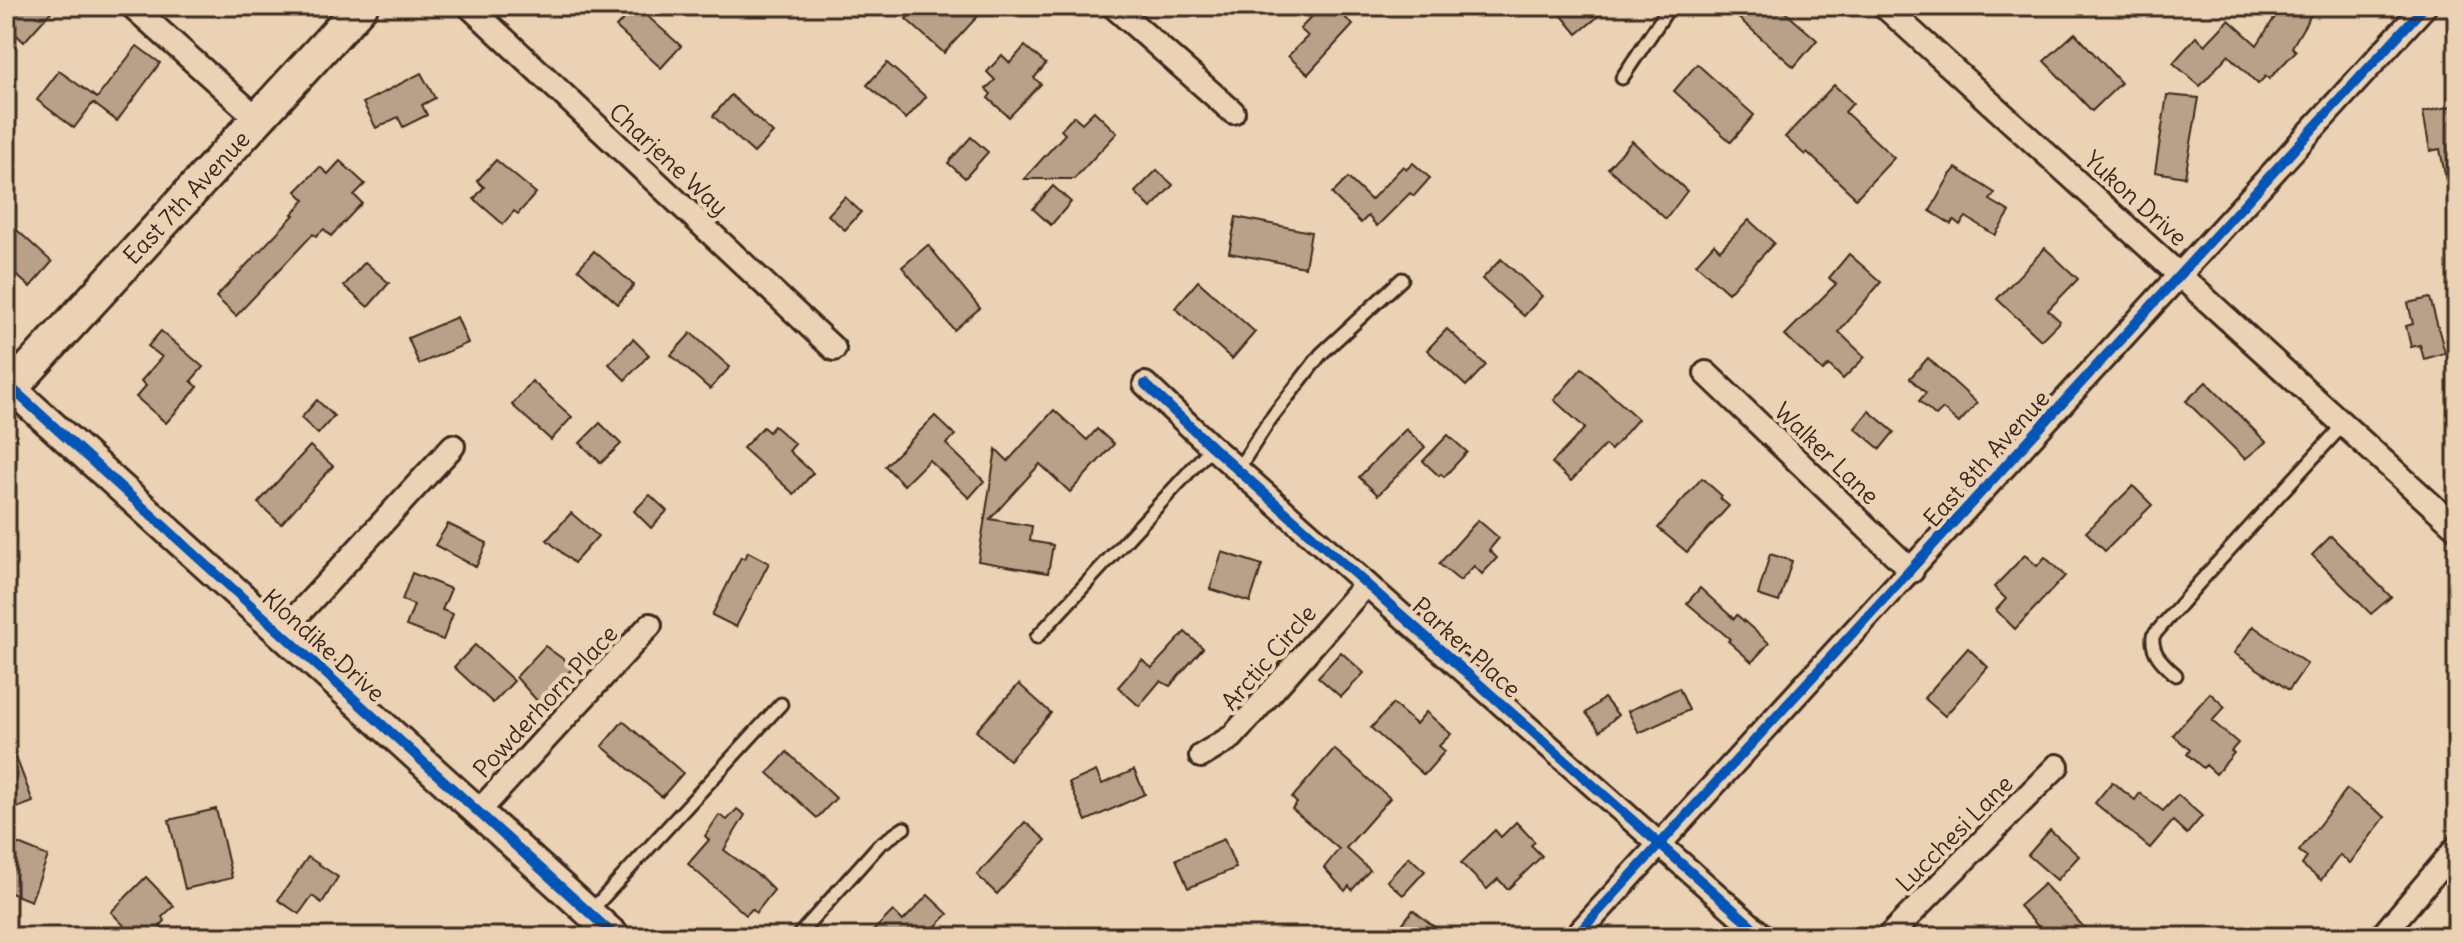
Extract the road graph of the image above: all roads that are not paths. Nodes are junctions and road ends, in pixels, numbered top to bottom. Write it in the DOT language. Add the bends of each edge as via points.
graph roads {
  1 [pos="132,6"];
  2 [pos="361,6"];
  3 [pos="469,6"];
  4 [pos="1113,6"];
  5 [pos="1670,6"];
  6 [pos="1884,6"];
  7 [pos="2425,6"];
  8 [pos="1622,78"];
  9 [pos="1233,112"];
  10 [pos="258,119"];
  11 [pos="2180,273"];
  12 [pos="1402,279"];
  13 [pos="834,349"];
  14 [pos="1706,373"];
  15 [pos="1145,384"];
  16 [pos="8,388"];
  17 [pos="2343,425"];
  18 [pos="453,446"];
  19 [pos="1212,447"];
  20 [pos="1238,469"];
  21 [pos="2457,528"];
  22 [pos="1912,571"];
  23 [pos="1366,584"];
  24 [pos="650,625"];
  25 [pos="281,633"];
  26 [pos="1037,637"];
  27 [pos="2176,675"];
  28 [pos="781,704"];
  29 [pos="1201,756"];
  30 [pos="2057,766"];
  31 [pos="478,812"];
  32 [pos="904,828"];
  33 [pos="1659,845"];
  34 [pos="2457,847"];
  35 [pos="589,913"];
  36 [pos="616,937"];
  37 [pos="797,937"];
  38 [pos="1575,937"];
  39 [pos="1764,937"];
  40 [pos="1888,937"];
  41 [pos="2381,937"];
  1 -- 10 [label="street"];
  2 -- 10 [label="main road, East 7th Avenue"];
  3 -- 13 [label="street, Charjene Way"];
  4 -- 9 [label="street"];
  5 -- 8 [label="lane"];
  6 -- 11 [label="street, Yukon Drive"];
  7 -- 11 [label="street, East 8th Avenue"];
  10 -- 16 [label="main road, East 7th Avenue"];
  11 -- 17 [label="street, Yukon Drive"];
  11 -- 22 [label="street, East 8th Avenue"];
  12 -- 20 [label="lane" via="1321,354"];
  14 -- 22 [label="street, Walker Lane"];
  15 -- 19 [label="street, Parker Place"];
  16 -- 25 [label="street, Klondike Drive"];
  17 -- 21 [label="street, Yukon Drive"];
  17 -- 27 [label="lane" via="2153,636 2152,646"];
  18 -- 25 [label="street"];
  19 -- 20 [label="street, Parker Place"];
  19 -- 26 [label="lane"];
  20 -- 23 [label="street, Parker Place"];
  22 -- 33 [label="street, East 8th Avenue"];
  23 -- 29 [label="street, Arctic Circle" via="1232,737"];
  23 -- 33 [label="street, Parker Place"];
  24 -- 31 [label="street, Powderhorn Place"];
  25 -- 31 [label="street, Klondike Drive"];
  28 -- 35 [label="lane"];
  30 -- 40 [label="street, Lucchesi Lane"];
  31 -- 35 [label="street, Klondike Drive"];
  32 -- 37 [label="lane" via="879,845"];
  33 -- 38 [label="street, East 8th Avenue"];
  33 -- 39 [label="street, Parker Place"];
  34 -- 41 [label="street"];
  35 -- 36 [label="street, Klondike Drive"];
}
